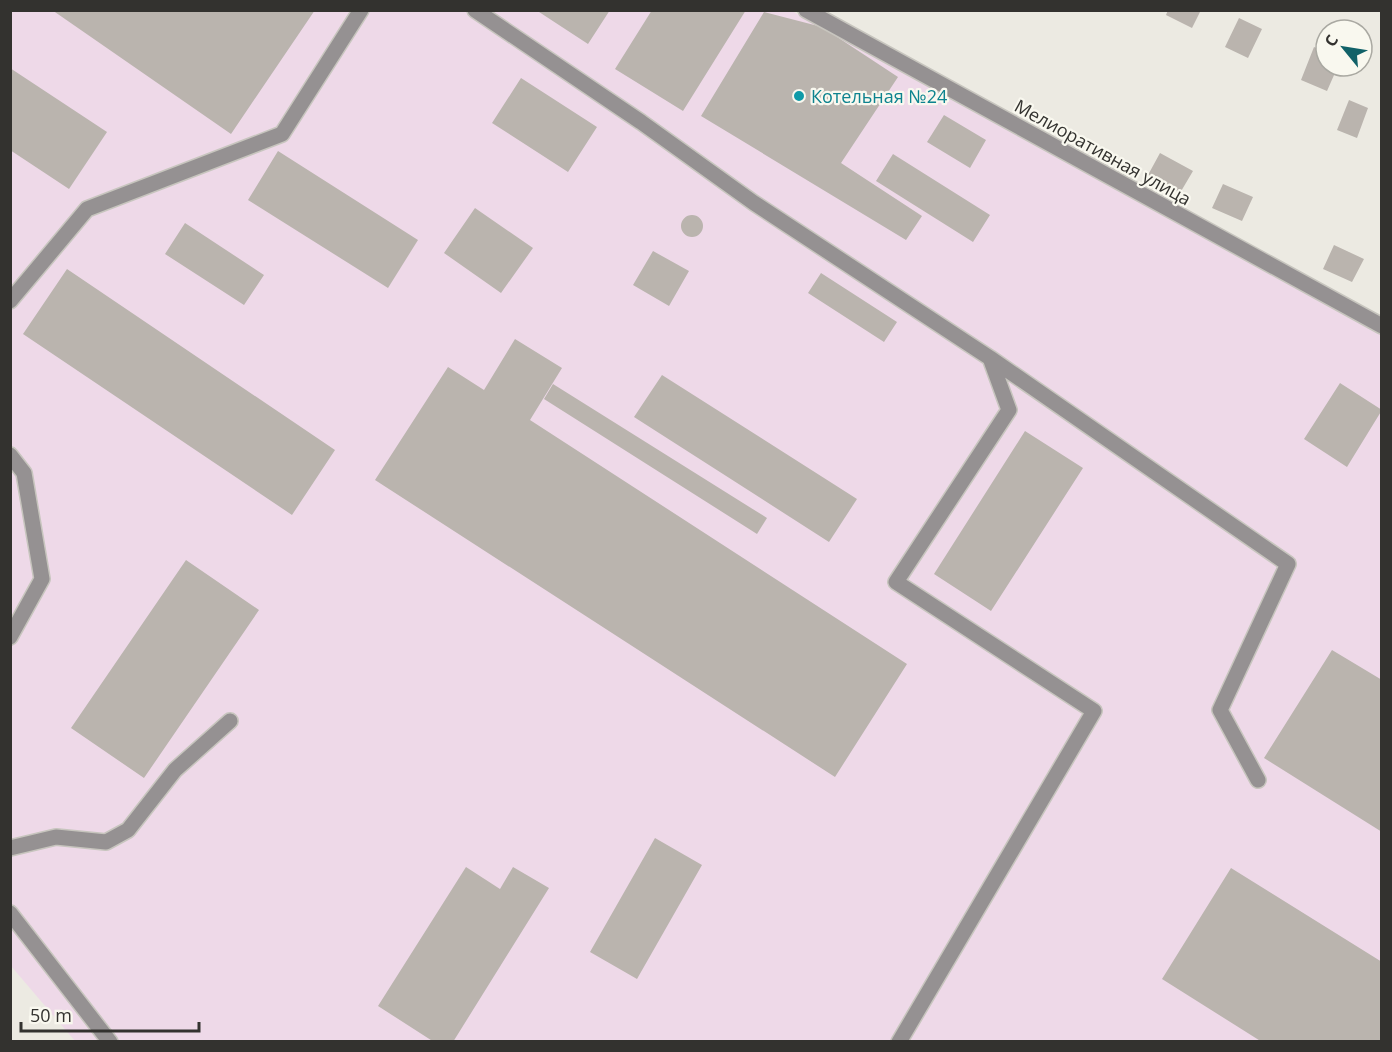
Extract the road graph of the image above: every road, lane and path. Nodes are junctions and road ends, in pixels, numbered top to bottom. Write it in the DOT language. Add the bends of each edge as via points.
graph roads {
  1 [pos="361,10"];
  2 [pos="475,10"];
  3 [pos="806,10"];
  4 [pos="10,301"];
  5 [pos="1382,326"];
  6 [pos="990,358"];
  7 [pos="10,455"];
  8 [pos="10,637"];
  9 [pos="230,721"];
  10 [pos="1258,780"];
  11 [pos="10,848"];
  12 [pos="10,914"];
  13 [pos="110,1041"];
  14 [pos="898,1041"];
  1 -- 4 [label="street" via="282,134 87,209"];
  2 -- 6 [label="street" via="754,203"];
  3 -- 5 [label="street, Мелиоративная улица"];
  6 -- 10 [label="street" via="1288,564 1220,710"];
  6 -- 14 [label="street" via="1009,410 896,582 1094,711"];
  7 -- 8 [label="street" via="24,473 42,579"];
  9 -- 11 [label="street" via="175,770 128,830 106,842 56,837"];
  12 -- 13 [label="street"];
}
